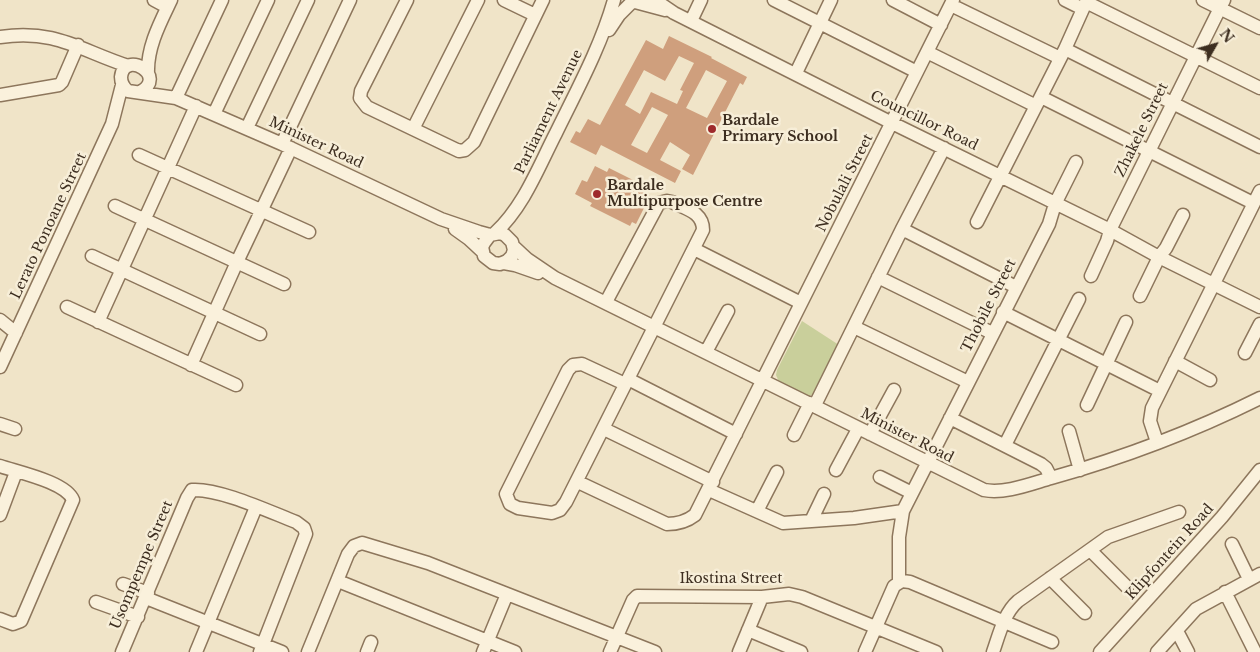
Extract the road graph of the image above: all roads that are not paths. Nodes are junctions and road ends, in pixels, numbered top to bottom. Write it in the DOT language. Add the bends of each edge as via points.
graph roads {
  1 [pos="154,0"];
  2 [pos="222,0"];
  3 [pos="268,0"];
  4 [pos="308,0"];
  5 [pos="350,0"];
  6 [pos="407,0"];
  7 [pos="478,0"];
  8 [pos="504,0"];
  9 [pos="543,0"];
  10 [pos="616,0"];
  11 [pos="655,0"];
  12 [pos="701,0"];
  13 [pos="774,0"];
  14 [pos="831,0"];
  15 [pos="893,0"];
  16 [pos="1064,0"];
  17 [pos="1203,0"];
  18 [pos="635,2"];
  19 [pos="952,2"];
  20 [pos="169,4"];
  21 [pos="1085,4"];
  22 [pos="1222,4"];
  23 [pos="674,13"];
  24 [pos="535,15"];
  25 [pos="691,21"];
  26 [pos="820,23"];
  27 [pos="941,25"];
  28 [pos="1260,28"];
  29 [pos="154,35"];
  30 [pos="0,37"];
  31 [pos="599,44"];
  32 [pos="78,45"];
  33 [pos="927,52"];
  34 [pos="1062,54"];
  35 [pos="96,55"];
  36 [pos="1196,56"];
  37 [pos="130,66"];
  38 [pos="917,72"];
  39 [pos="796,73"];
  40 [pos="149,74"];
  41 [pos="122,82"];
  42 [pos="1260,88"];
  43 [pos="138,92"];
  44 [pos="0,95"];
  45 [pos="176,98"];
  46 [pos="1038,102"];
  47 [pos="1172,103"];
  48 [pos="196,106"];
  49 [pos="214,114"];
  50 [pos="892,123"];
  51 [pos="112,124"];
  52 [pos="247,128"];
  53 [pos="413,129"];
  54 [pos="287,146"];
  55 [pos="1260,147"];
  56 [pos="944,148"];
  57 [pos="1149,151"];
  58 [pos="139,155"];
  59 [pos="1076,162"];
  60 [pos="169,168"];
  61 [pos="1001,175"];
  62 [pos="1260,191"];
  63 [pos="526,194"];
  64 [pos="1254,203"];
  65 [pos="1055,204"];
  66 [pos="115,206"];
  67 [pos="261,210"];
  68 [pos="1183,215"];
  69 [pos="441,219"];
  70 [pos="145,220"];
  71 [pos="977,222"];
  72 [pos="902,229"];
  73 [pos="1110,230"];
  74 [pos="309,232"];
  75 [pos="493,234"];
  76 [pos="513,244"];
  77 [pos="694,249"];
  78 [pos="483,252"];
  79 [pos="92,256"];
  80 [pos="1159,256"];
  81 [pos="237,262"];
  82 [pos="504,263"];
  83 [pos="121,270"];
  84 [pos="1091,276"];
  85 [pos="878,277"];
  86 [pos="555,278"];
  87 [pos="284,284"];
  88 [pos="1215,285"];
  89 [pos="1016,287"];
  90 [pos="1140,296"];
  91 [pos="1079,299"];
  92 [pos="606,302"];
  93 [pos="800,303"];
  94 [pos="67,307"];
  95 [pos="1260,307"];
  96 [pos="728,311"];
  97 [pos="1003,312"];
  98 [pos="214,313"];
  99 [pos="0,320"];
  100 [pos="98,322"];
  101 [pos="1126,322"];
  102 [pos="1260,324"];
  103 [pos="654,327"];
  104 [pos="854,327"];
  105 [pos="16,333"];
  106 [pos="992,333"];
  107 [pos="260,334"];
  108 [pos="1058,340"];
  109 [pos="706,352"];
  110 [pos="1245,354"];
  111 [pos="1175,361"];
  112 [pos="1106,364"];
  113 [pos="191,365"];
  114 [pos="0,367"];
  115 [pos="763,380"];
  116 [pos="1210,380"];
  117 [pos="627,381"];
  118 [pos="968,382"];
  119 [pos="236,385"];
  120 [pos="894,390"];
  121 [pos="1160,391"];
  122 [pos="1260,398"];
  123 [pos="812,404"];
  124 [pos="1086,405"];
  125 [pos="950,418"];
  126 [pos="0,424"];
  127 [pos="15,429"];
  128 [pos="604,429"];
  129 [pos="858,429"];
  130 [pos="1069,431"];
  131 [pos="736,434"];
  132 [pos="870,434"];
  133 [pos="794,435"];
  134 [pos="1157,442"];
  135 [pos="1005,445"];
  136 [pos="927,463"];
  137 [pos="0,466"];
  138 [pos="836,470"];
  139 [pos="1080,470"];
  140 [pos="1260,470"];
  141 [pos="16,472"];
  142 [pos="777,472"];
  143 [pos="880,477"];
  144 [pos="1051,478"];
  145 [pos="578,482"];
  146 [pos="711,486"];
  147 [pos="912,493"];
  148 [pos="824,494"];
  149 [pos="256,507"];
  150 [pos="757,511"];
  151 [pos="904,511"];
  152 [pos="1179,512"];
  153 [pos="0,515"];
  154 [pos="811,521"];
  155 [pos="1232,544"];
  156 [pos="1090,550"];
  157 [pos="1255,577"];
  158 [pos="1050,578"];
  159 [pos="338,581"];
  160 [pos="899,582"];
  161 [pos="123,584"];
  162 [pos="1127,587"];
  163 [pos="1225,592"];
  164 [pos="507,594"];
  165 [pos="147,595"];
  166 [pos="762,597"];
  167 [pos="96,602"];
  168 [pos="1085,613"];
  169 [pos="138,617"];
  170 [pos="0,619"];
  171 [pos="1004,622"];
  172 [pos="209,623"];
  173 [pos="875,627"];
  174 [pos="748,630"];
  175 [pos="1177,631"];
  176 [pos="617,636"];
  177 [pos="1052,642"];
  178 [pos="1255,645"];
  179 [pos="486,646"];
  180 [pos="261,648"];
  181 [pos="122,652"];
  182 [pos="196,652"];
  183 [pos="282,652"];
  184 [pos="308,652"];
  185 [pos="515,652"];
  186 [pos="610,652"];
  187 [pos="655,652"];
  188 [pos="738,652"];
  189 [pos="801,652"];
  190 [pos="865,652"];
  191 [pos="936,652"];
  192 [pos="993,652"];
  193 [pos="1100,652"];
  194 [pos="1158,652"];
  195 [pos="1188,652"];
  1 -- 20 [label="street"];
  2 -- 45 [label="street"];
  3 -- 49 [label="street"];
  4 -- 52 [label="street"];
  5 -- 54 [label="street"];
  6 -- 53 [label="street" via="360,98 367,107"];
  7 -- 53 [label="street"];
  8 -- 24 [label="street"];
  9 -- 24 [label="street"];
  10 -- 18 [label="street, Councillor Road"];
  10 -- 31 [label="street, Parliament Avenue"];
  11 -- 23 [label="street, Councillor Road"];
  12 -- 25 [label="street"];
  13 -- 26 [label="street"];
  14 -- 26 [label="street"];
  15 -- 27 [label="street"];
  16 -- 21 [label="street"];
  17 -- 22 [label="street"];
  18 -- 23 [label="street, Councillor Road"];
  18 -- 31 [label="street, Parliament Avenue" via="619,15"];
  19 -- 27 [label="street, Nobulali Street"];
  19 -- 34 [label="street"];
  20 -- 29 [label="street"];
  21 -- 34 [label="street"];
  21 -- 36 [label="street"];
  22 -- 28 [label="street"];
  22 -- 36 [label="street, Zhakele Street"];
  23 -- 25 [label="street, Councillor Road"];
  24 -- 53 [label="street" via="470,147 458,151"];
  25 -- 39 [label="street, Councillor Road"];
  26 -- 38 [label="street"];
  26 -- 39 [label="street"];
  27 -- 33 [label="street, Nobulali Street"];
  29 -- 37 [label="street"];
  29 -- 40 [label="street"];
  30 -- 32 [label="street" via="36,35"];
  31 -- 63 [label="street, Parliament Avenue"];
  32 -- 35 [label="street"];
  32 -- 44 [label="street" via="59,85"];
  33 -- 38 [label="street, Nobulali Street"];
  33 -- 46 [label="street"];
  34 -- 46 [label="street"];
  34 -- 47 [label="street"];
  35 -- 37 [label="street"];
  35 -- 41 [label="street"];
  36 -- 42 [label="street"];
  36 -- 47 [label="street, Zhakele Street"];
  37 -- 40 [label="street" via="143,67"];
  37 -- 41 [label="street" via="123,71"];
  38 -- 50 [label="street, Nobulali Street"];
  39 -- 50 [label="street, Councillor Road"];
  40 -- 43 [label="street" via="147,86"];
  40 -- 45 [label="street, Minister Road"];
  41 -- 43 [label="street" via="128,91"];
  41 -- 51 [label="street, Lerato Ponoane Street"];
  43 -- 45 [label="street, Minister Road"];
  43 -- 51 [label="street, Lerato Ponoane Street"];
  45 -- 48 [label="street, Minister Road"];
  46 -- 57 [label="street"];
  46 -- 61 [label="street"];
  47 -- 55 [label="street"];
  47 -- 57 [label="street, Zhakele Street"];
  48 -- 49 [label="street, Minister Road"];
  48 -- 60 [label="street"];
  49 -- 52 [label="street, Minister Road"];
  50 -- 56 [label="street, Councillor Road"];
  50 -- 93 [label="street, Nobulali Street"];
  51 -- 105 [label="street, Lerato Ponoane Street"];
  52 -- 54 [label="street, Minister Road"];
  54 -- 67 [label="street"];
  54 -- 69 [label="street, Minister Road"];
  56 -- 61 [label="street, Councillor Road"];
  56 -- 72 [label="street"];
  57 -- 64 [label="street"];
  57 -- 73 [label="street, Zhakele Street"];
  58 -- 60 [label="street"];
  59 -- 65 [label="street, Thobile Street"];
  60 -- 67 [label="street"];
  60 -- 70 [label="street"];
  61 -- 65 [label="street, Councillor Road"];
  61 -- 71 [label="street"];
  62 -- 64 [label="street"];
  63 -- 75 [label="street, Parliament Avenue" via="509,219"];
  63 -- 76 [label="street, Parliament Avenue" via="514,227"];
  64 -- 88 [label="street"];
  65 -- 73 [label="street, Councillor Road"];
  65 -- 89 [label="street, Thobile Street" via="1049,224"];
  66 -- 70 [label="street"];
  67 -- 74 [label="street"];
  67 -- 81 [label="street"];
  68 -- 80 [label="street"];
  69 -- 75 [label="street, Minister Road"];
  69 -- 78 [label="street, Minister Road"];
  70 -- 81 [label="street"];
  70 -- 83 [label="street"];
  72 -- 85 [label="street"];
  72 -- 89 [label="street"];
  73 -- 80 [label="street, Councillor Road"];
  73 -- 84 [label="street, Zhakele Street"];
  75 -- 76 [label="street" via="505,235"];
  75 -- 78 [label="street" via="484,242"];
  76 -- 82 [label="street" via="512,256"];
  76 -- 86 [label="street, Minister Road" via="527,259"];
  77 -- 92 [label="street" via="704,230 701,218 672,202 659,203"];
  77 -- 93 [label="street"];
  77 -- 103 [label="street"];
  78 -- 82 [label="street" via="493,263"];
  79 -- 83 [label="street"];
  80 -- 88 [label="street, Councillor Road"];
  80 -- 90 [label="street"];
  81 -- 87 [label="street"];
  81 -- 98 [label="street"];
  82 -- 86 [label="street, Minister Road"];
  83 -- 98 [label="street"];
  83 -- 100 [label="street"];
  85 -- 104 [label="street"];
  85 -- 106 [label="street"];
  86 -- 92 [label="street, Minister Road"];
  88 -- 95 [label="street, Councillor Road"];
  88 -- 111 [label="street"];
  89 -- 97 [label="street, Thobile Street"];
  91 -- 108 [label="street"];
  92 -- 103 [label="street, Minister Road"];
  93 -- 115 [label="street, Nobulali Street"];
  94 -- 100 [label="street"];
  96 -- 109 [label="street"];
  97 -- 106 [label="street, Thobile Street"];
  97 -- 108 [label="street"];
  98 -- 107 [label="street"];
  98 -- 113 [label="street"];
  99 -- 105 [label="street"];
  100 -- 113 [label="street"];
  101 -- 112 [label="street"];
  102 -- 110 [label="street"];
  103 -- 109 [label="street, Minister Road"];
  103 -- 117 [label="street"];
  104 -- 118 [label="street"];
  104 -- 123 [label="street"];
  105 -- 114 [label="street, Lerato Ponoane Street"];
  106 -- 118 [label="street, Thobile Street"];
  108 -- 112 [label="street"];
  108 -- 135 [label="street"];
  109 -- 115 [label="street, Minister Road"];
  111 -- 116 [label="street"];
  111 -- 121 [label="street"];
  112 -- 121 [label="street"];
  112 -- 124 [label="street"];
  113 -- 119 [label="street"];
  115 -- 123 [label="street, Minister Road"];
  115 -- 131 [label="street, Nobulali Street"];
  117 -- 128 [label="street"];
  117 -- 131 [label="street"];
  117 -- 145 [label="street" via="582,364 573,365 506,494 514,507 552,513 563,506"];
  118 -- 125 [label="street, Thobile Street"];
  120 -- 132 [label="street"];
  121 -- 134 [label="street" via="1150,417"];
  122 -- 134 [label="street, Minister Road"];
  123 -- 129 [label="street, Minister Road"];
  123 -- 133 [label="street"];
  125 -- 135 [label="street"];
  125 -- 136 [label="street, Thobile Street"];
  126 -- 127 [label="street"];
  128 -- 145 [label="street"];
  128 -- 146 [label="street"];
  129 -- 132 [label="street, Minister Road"];
  129 -- 138 [label="street"];
  130 -- 139 [label="street"];
  131 -- 146 [label="street, Nobulali Street"];
  132 -- 136 [label="street, Minister Road"];
  134 -- 139 [label="street, Minister Road"];
  135 -- 144 [label="street" via="1043,466"];
  136 -- 144 [label="street, Minister Road" via="990,491"];
  136 -- 147 [label="street, Thobile Street"];
  137 -- 141 [label="street"];
  139 -- 144 [label="street, Minister Road"];
  140 -- 193 [label="street, Klipfontein Road"];
  141 -- 153 [label="street"];
  141 -- 170 [label="street" via="50,483 71,496 72,500 21,620 13,624"];
  142 -- 150 [label="street"];
  143 -- 147 [label="street"];
  145 -- 146 [label="street, Nobulali Street" via="667,524 678,524 695,515"];
  146 -- 150 [label="street"];
  147 -- 151 [label="street, Thobile Street"];
  148 -- 154 [label="street"];
  149 -- 165 [label="street, Usompempe Street" via="203,490 192,490"];
  149 -- 172 [label="street"];
  149 -- 180 [label="street, Usompempe Street" via="296,522 304,528 306,536"];
  150 -- 154 [label="street" via="783,522"];
  151 -- 154 [label="street"];
  151 -- 160 [label="street, Thobile Street" via="899,537"];
  152 -- 156 [label="street" via="1114,534"];
  155 -- 157 [label="street"];
  156 -- 158 [label="street"];
  156 -- 162 [label="street"];
  157 -- 163 [label="street"];
  158 -- 168 [label="street"];
  158 -- 171 [label="street" via="1016,602"];
  159 -- 164 [label="street" via="348,554 354,546 362,543 428,563"];
  159 -- 179 [label="street"];
  159 -- 184 [label="street"];
  160 -- 171 [label="street" via="910,582"];
  160 -- 173 [label="street" via="894,586"];
  161 -- 165 [label="street"];
  163 -- 175 [label="street" via="1196,609"];
  163 -- 178 [label="street"];
  164 -- 176 [label="street"];
  164 -- 179 [label="street"];
  165 -- 169 [label="street, Usompempe Street"];
  165 -- 172 [label="street"];
  166 -- 173 [label="street, Ikostina Street" via="796,595"];
  166 -- 174 [label="street"];
  166 -- 176 [label="street, Ikostina Street" via="642,595 635,597"];
  167 -- 169 [label="street"];
  169 -- 181 [label="street, Usompempe Street"];
  171 -- 177 [label="street"];
  171 -- 192 [label="street"];
  172 -- 180 [label="street"];
  172 -- 182 [label="street"];
  173 -- 190 [label="street"];
  173 -- 191 [label="street, Ikostina Street"];
  174 -- 188 [label="street"];
  174 -- 189 [label="street"];
  175 -- 194 [label="street"];
  175 -- 195 [label="street"];
  176 -- 186 [label="street"];
  176 -- 187 [label="street"];
  179 -- 185 [label="street"];
  180 -- 183 [label="street"];
}
